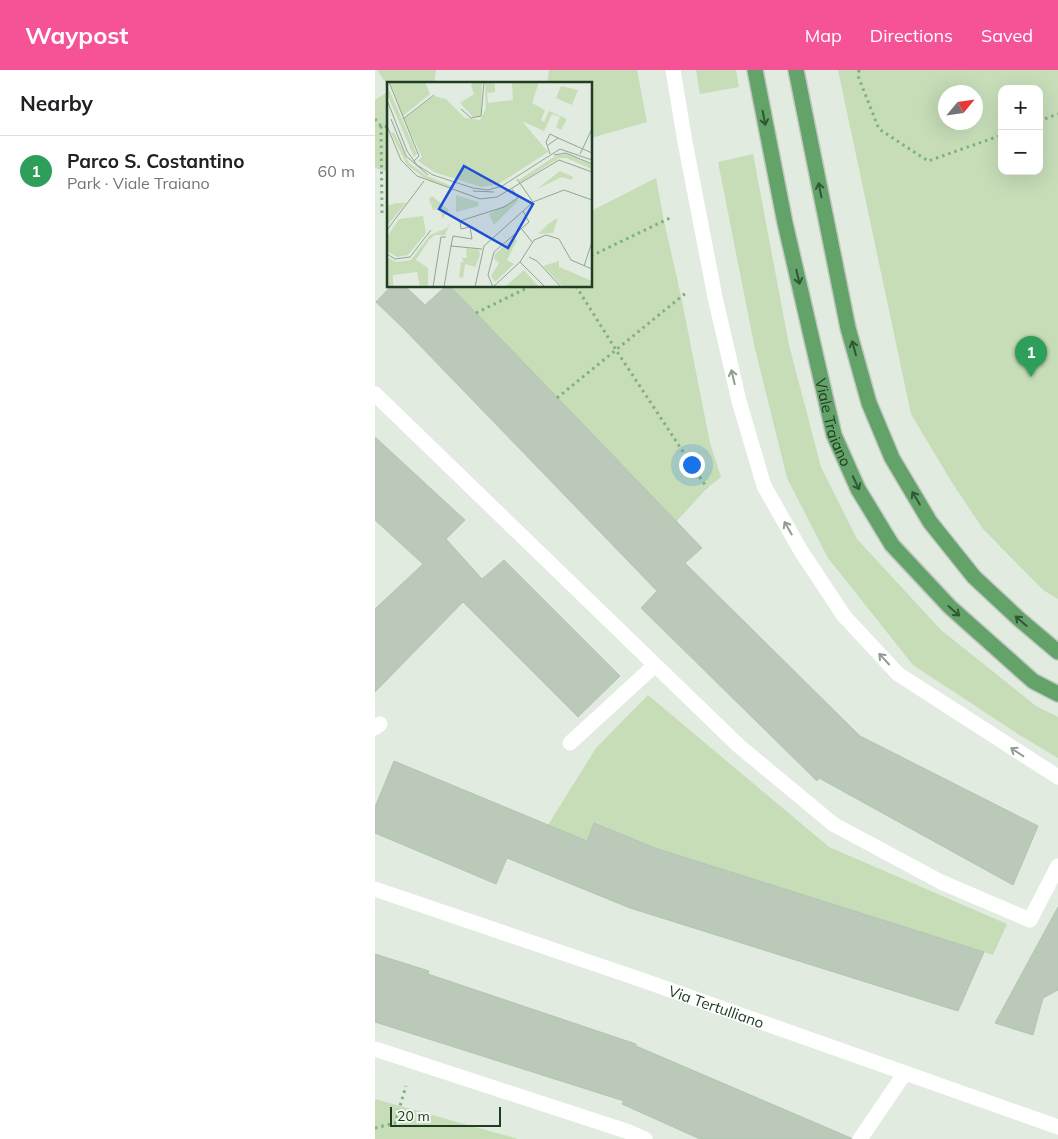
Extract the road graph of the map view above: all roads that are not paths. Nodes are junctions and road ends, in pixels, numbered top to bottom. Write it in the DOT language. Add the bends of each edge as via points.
graph roads {
  1 [pos="673,70"];
  2 [pos="755,70"];
  3 [pos="796,70"];
  4 [pos="375,394"];
  5 [pos="1058,652"];
  6 [pos="655,665"];
  7 [pos="1058,694"];
  8 [pos="570,743"];
  9 [pos="1058,777"];
  10 [pos="1058,866"];
  11 [pos="375,889"];
  12 [pos="375,1050"];
  13 [pos="905,1073"];
  14 [pos="1058,1127"];
  15 [pos="645,1139"];
  16 [pos="860,1139"];
  9 -- 1 [label="street, one-way" via="898,674 844,616 801,551 764,486 739,401 715,298"];
  2 -- 7 [label="main road, Viale Traiano, one-way" via="785,223 834,435 858,489 892,545 950,607 1033,681"];
  5 -- 3 [label="main road, one-way" via="974,577 930,522 891,458 869,402 848,328"];
  4 -- 6 [label="street"];
  6 -- 8 [label="street"];
  6 -- 10 [label="street" via="739,746 833,824 941,882 1030,920"];
  11 -- 13 [label="street, Via Tertulliano"];
  12 -- 15 [label="street"];
  13 -- 14 [label="street, Via Tertulliano"];
  13 -- 16 [label="street"];
}
